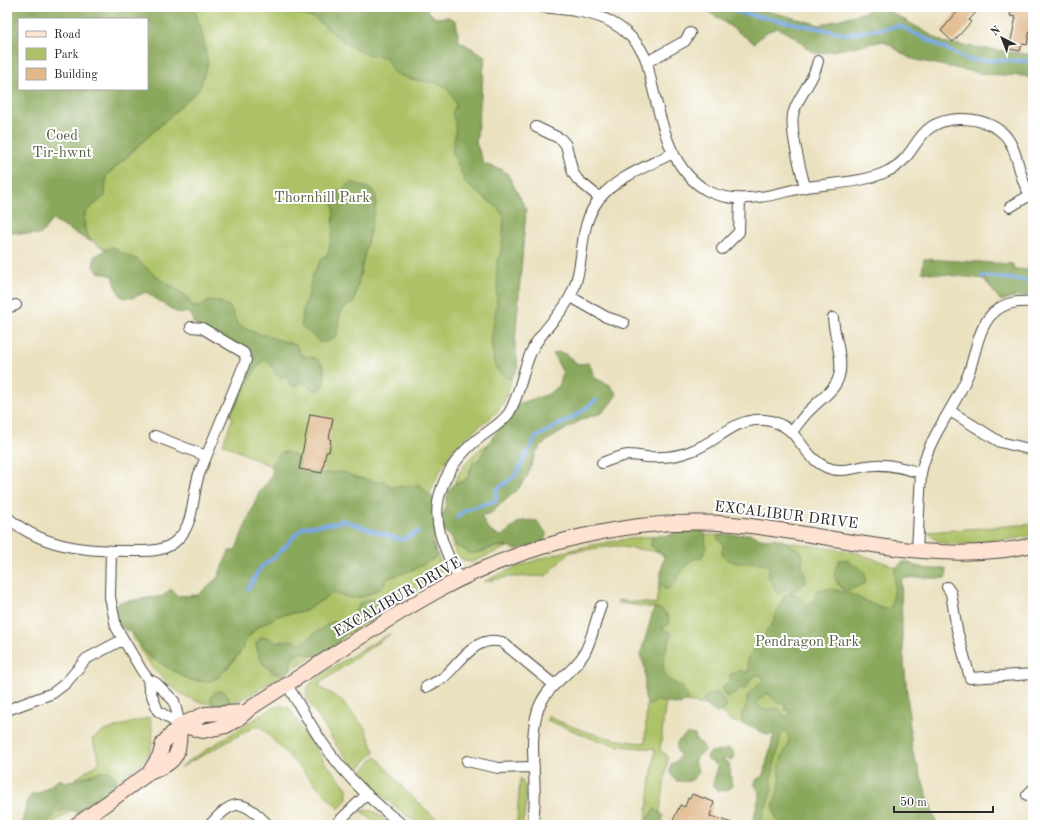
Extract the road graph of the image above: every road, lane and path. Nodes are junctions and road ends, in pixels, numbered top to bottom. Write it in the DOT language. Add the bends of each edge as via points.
graph roads {
  1 [pos="543,7"];
  2 [pos="572,9"];
  3 [pos="690,33"];
  4 [pos="818,61"];
  5 [pos="647,62"];
  6 [pos="536,127"];
  7 [pos="673,153"];
  8 [pos="805,188"];
  9 [pos="1031,196"];
  10 [pos="600,198"];
  11 [pos="740,198"];
  12 [pos="1010,207"];
  13 [pos="722,249"];
  14 [pos="571,297"];
  15 [pos="1033,302"];
  16 [pos="833,318"];
  17 [pos="624,324"];
  18 [pos="191,328"];
  19 [pos="950,411"];
  20 [pos="792,432"];
  21 [pos="155,436"];
  22 [pos="1033,450"];
  23 [pos="206,456"];
  24 [pos="602,463"];
  25 [pos="921,473"];
  26 [pos="7,516"];
  27 [pos="1033,546"];
  28 [pos="111,551"];
  29 [pos="918,551"];
  30 [pos="459,580"];
  31 [pos="947,587"];
  32 [pos="601,606"];
  33 [pos="122,640"];
  34 [pos="1033,674"];
  35 [pos="148,679"];
  36 [pos="553,684"];
  37 [pos="286,685"];
  38 [pos="426,687"];
  39 [pos="7,710"];
  40 [pos="180,724"];
  41 [pos="467,761"];
  42 [pos="534,767"];
  43 [pos="367,794"];
  44 [pos="76,825"];
  45 [pos="210,825"];
  46 [pos="268,825"];
  47 [pos="335,825"];
  48 [pos="403,825"];
  49 [pos="532,825"];
  1 -- 2 [label="street"];
  2 -- 5 [label="street" via="612,23 633,40"];
  3 -- 5 [label="street" via="685,41"];
  4 -- 8 [label="street" via="792,117"];
  5 -- 7 [label="street"];
  6 -- 10 [label="street" via="562,139 573,173"];
  7 -- 10 [label="street" via="623,179"];
  7 -- 11 [label="street" via="684,170 702,186 718,195"];
  8 -- 9 [label="street" via="881,175 898,165 918,138 933,125 951,119 965,119 991,125 1007,138"];
  8 -- 11 [label="street" via="768,196"];
  9 -- 12 [label="street"];
  10 -- 14 [label="street" via="589,215 584,232 579,272"];
  11 -- 13 [label="street" via="739,232"];
  14 -- 17 [label="street"];
  14 -- 30 [label="street" via="534,346 524,367 518,394 508,413 500,424 462,453 443,485 436,520 441,539"];
  15 -- 19 [label="street" via="1006,305 987,321 967,376"];
  16 -- 20 [label="street" via="840,360 837,382 826,397 810,409"];
  18 -- 23 [label="street" via="202,328 246,356"];
  19 -- 22 [label="street" via="1000,442"];
  19 -- 25 [label="street" via="931,441"];
  20 -- 24 [label="street" via="766,420 744,421 704,445 683,454 666,457 628,455"];
  20 -- 25 [label="street" via="812,458 834,470 878,465"];
  21 -- 23 [label="street"];
  23 -- 28 [label="street" via="195,487 190,519 174,543 157,550"];
  25 -- 29 [label="street"];
  26 -- 28 [label="street" via="22,528 55,544 83,550"];
  27 -- 29 [label="street, EXCALIBUR DRIVE" via="970,553"];
  28 -- 33 [label="street" via="111,609"];
  29 -- 30 [label="street, EXCALIBUR DRIVE" via="765,527 717,523 676,524 610,531 552,545 519,555"];
  30 -- 37 [label="street, EXCALIBUR DRIVE" via="404,611"];
  31 -- 34 [label="street" via="951,593 957,630 970,678"];
  32 -- 36 [label="street" via="584,654 578,663"];
  33 -- 35 [label="street"];
  33 -- 39 [label="street" via="86,659 66,683 53,693"];
  35 -- 40 [label="street" via="156,683 174,701"];
  35 -- 40 [label="street" via="158,711"];
  36 -- 38 [label="street" via="502,642 495,640 478,645 442,679"];
  36 -- 42 [label="street" via="537,712"];
  37 -- 40 [label="street, EXCALIBUR DRIVE" via="226,726 203,731"];
  37 -- 43 [label="street" via="323,743 351,779"];
  40 -- 44 [label="street" via="177,755"];
  41 -- 42 [label="street" via="498,768"];
  42 -- 49 [label="street"];
  43 -- 47 [label="street"];
  43 -- 48 [label="street"];
  45 -- 46 [label="street" via="221,812 230,806 240,805 249,807"];
}
